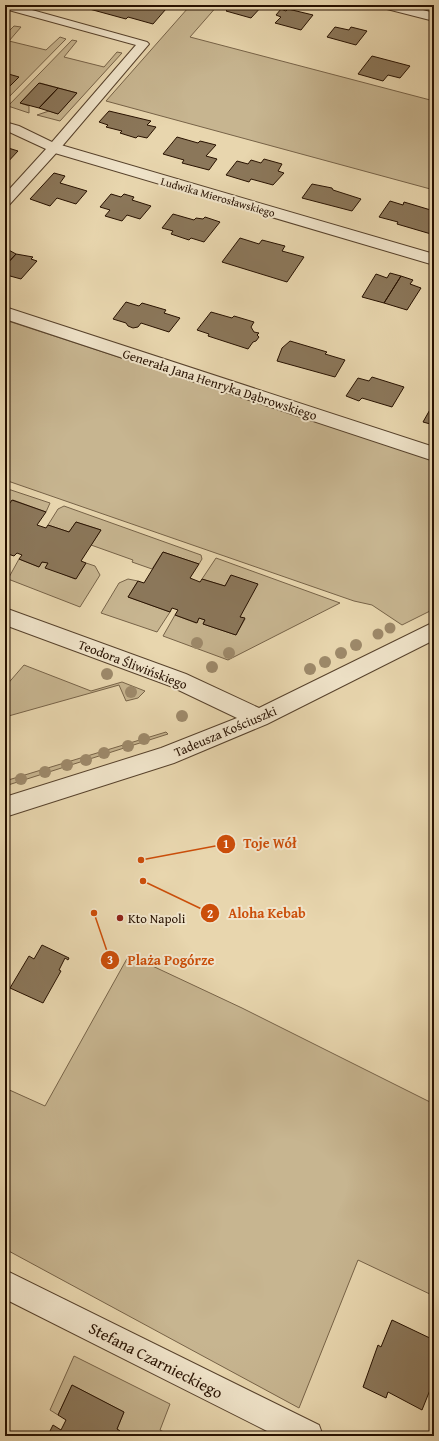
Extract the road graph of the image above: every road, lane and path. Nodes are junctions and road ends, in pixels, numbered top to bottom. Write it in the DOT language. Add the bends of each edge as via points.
graph roads {
  1 [pos="388,5"];
  2 [pos="5,6"];
  3 [pos="430,16"];
  4 [pos="5,126"];
  5 [pos="54,148"];
  6 [pos="5,202"];
  7 [pos="434,260"];
  8 [pos="5,313"];
  9 [pos="434,454"];
  10 [pos="5,616"];
  11 [pos="434,630"];
  12 [pos="259,718"];
  13 [pos="5,807"];
  14 [pos="5,1284"];
  15 [pos="308,1436"];
  1 -- 3 [label="street"];
  2 -- 5 [label="lane" via="143,44"];
  4 -- 5 [label="lane, Ludwika Mierosławskiego"];
  5 -- 6 [label="lane"];
  5 -- 7 [label="street, Ludwika Mierosławskiego"];
  8 -- 9 [label="street, Generała Jana Henryka Dąbrowskiego"];
  10 -- 12 [label="street, Teodora Śliwińskiego" via="178,680"];
  11 -- 12 [label="street, Tadeusza Kościuszki"];
  12 -- 13 [label="street, Tadeusza Kościuszki" via="166,756"];
  14 -- 15 [label="street, Stefana Czarnieckiego"];
}
